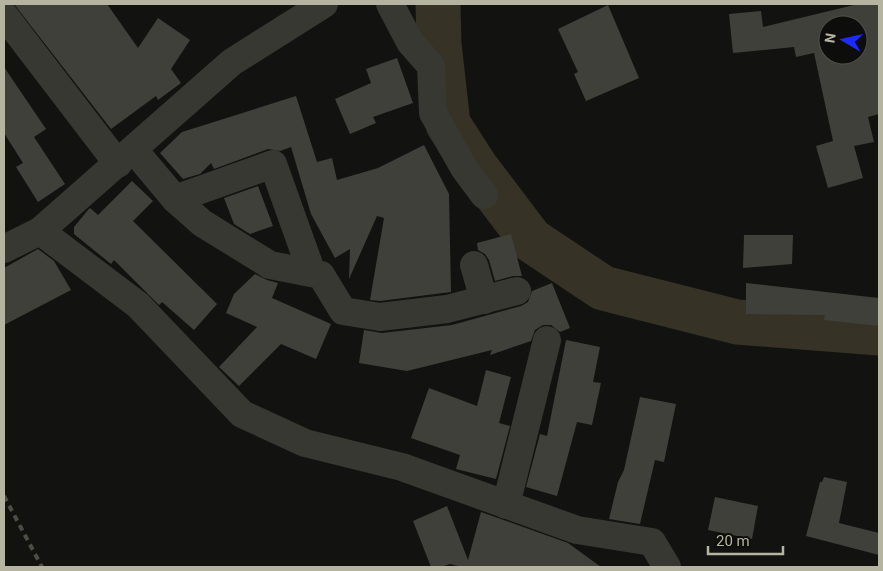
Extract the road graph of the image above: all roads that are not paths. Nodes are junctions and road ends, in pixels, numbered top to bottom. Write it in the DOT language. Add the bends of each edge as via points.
graph roads {
  1 [pos="324,4"];
  2 [pos="390,4"];
  3 [pos="4,16"];
  4 [pos="126,157"];
  5 [pos="484,195"];
  6 [pos="175,199"];
  7 [pos="40,231"];
  8 [pos="4,249"];
  9 [pos="474,265"];
  10 [pos="312,273"];
  11 [pos="517,291"];
  12 [pos="484,300"];
  13 [pos="547,340"];
  14 [pos="506,505"];
  15 [pos="667,567"];
  1 -- 4 [label="street" via="232,62"];
  2 -- 5 [label="street" via="410,42 431,66 433,112 464,168"];
  3 -- 4 [label="street"];
  4 -- 6 [label="street"];
  4 -- 7 [label="street"];
  6 -- 10 [label="street" via="202,223 270,265"];
  6 -- 10 [label="street" via="273,164"];
  7 -- 8 [label="street"];
  7 -- 14 [label="street" via="138,305 242,414 305,443 402,468"];
  9 -- 12 [label="street"];
  10 -- 12 [label="street" via="322,275 343,311 380,317 448,309"];
  11 -- 12 [label="street"];
  13 -- 14 [label="street"];
  14 -- 15 [label="street" via="577,530 652,542"];
}
